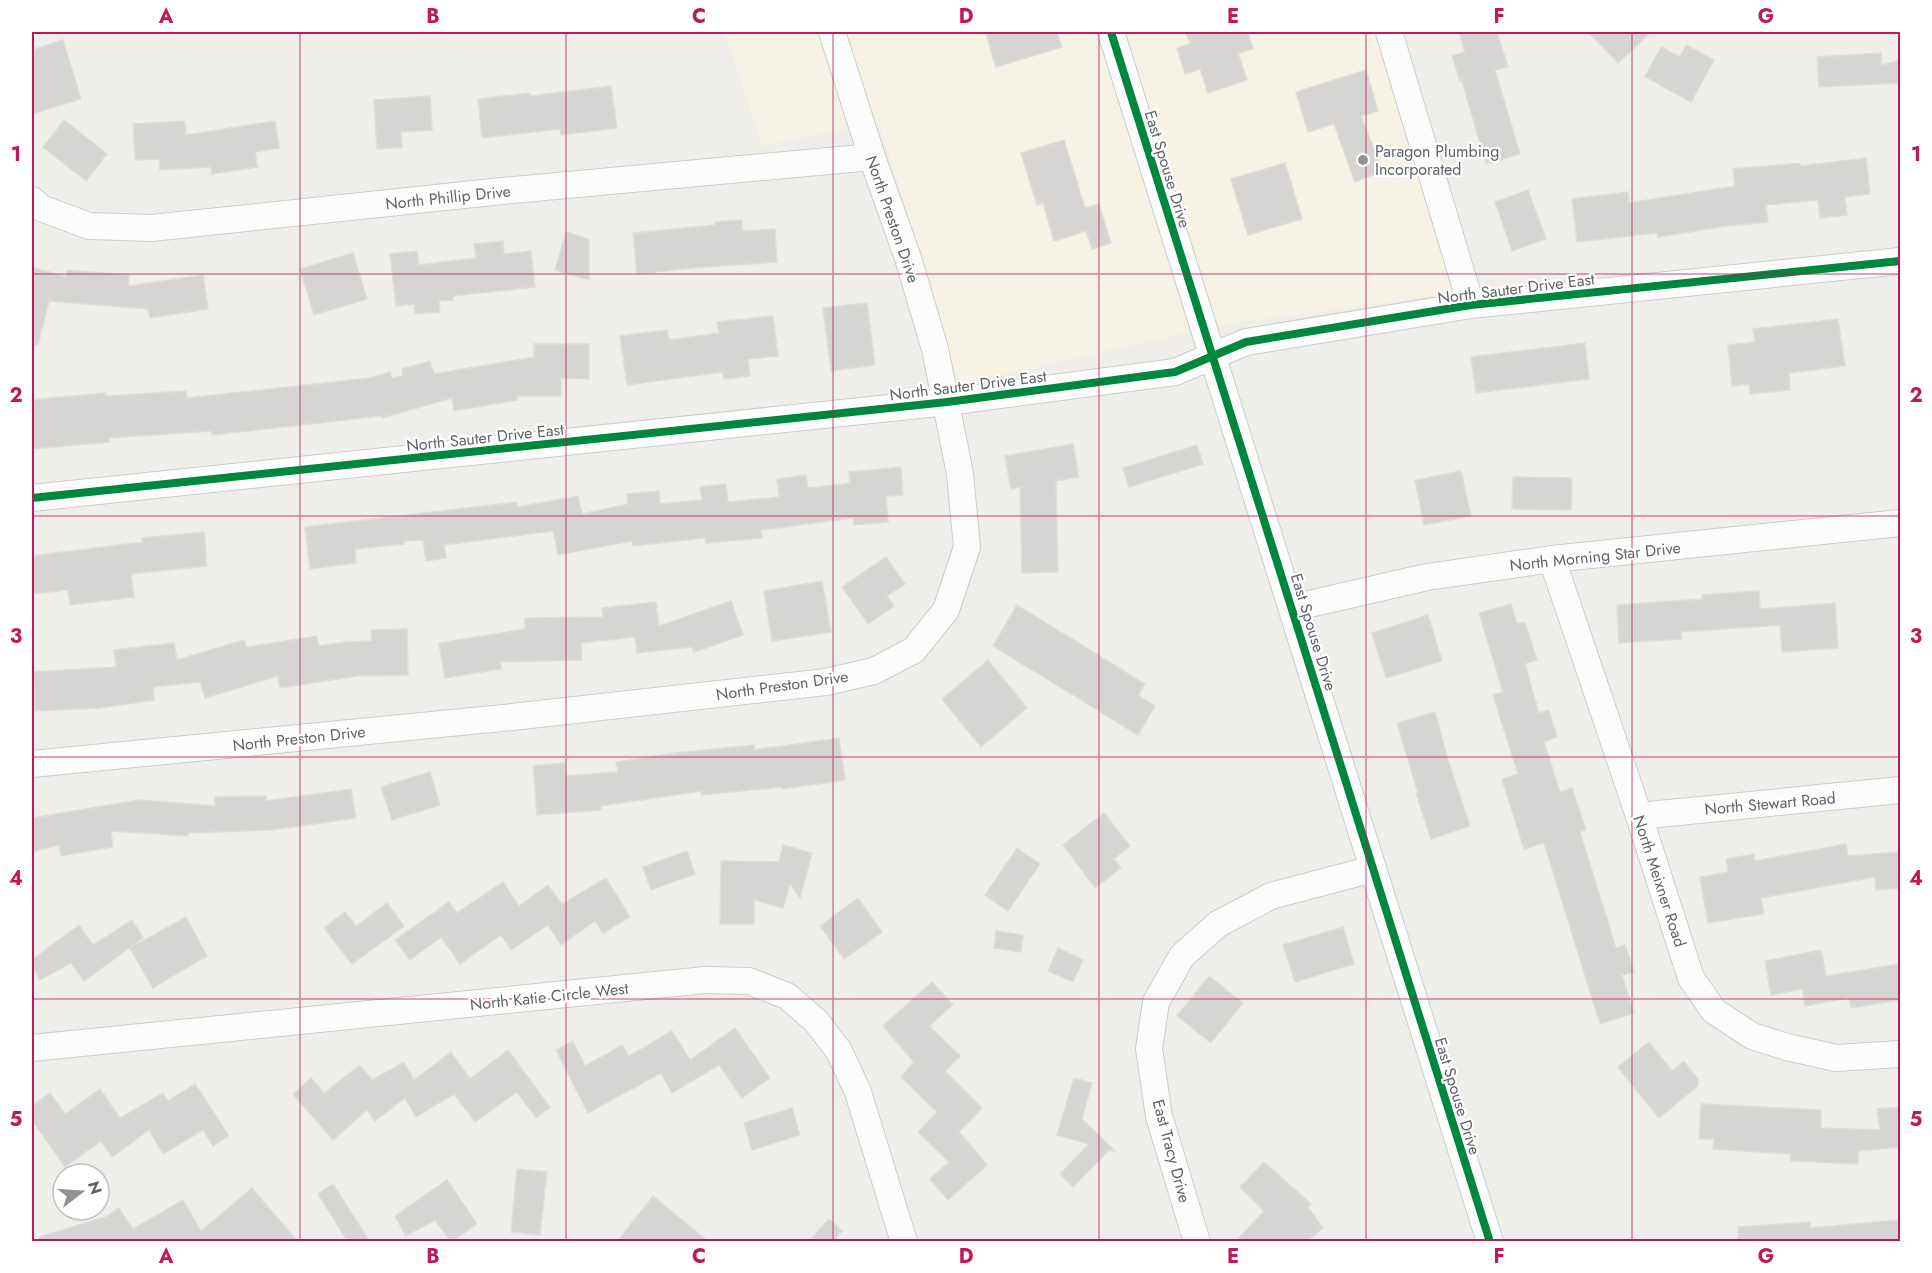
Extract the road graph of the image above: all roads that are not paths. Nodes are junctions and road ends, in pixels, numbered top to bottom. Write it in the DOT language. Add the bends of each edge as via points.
graph roads {
  1 [pos="832,32"];
  2 [pos="1111,32"];
  3 [pos="1389,32"];
  4 [pos="872,157"];
  5 [pos="32,200"];
  6 [pos="1900,261"];
  7 [pos="1472,305"];
  8 [pos="1212,356"];
  9 [pos="947,402"];
  10 [pos="32,498"];
  11 [pos="1900,524"];
  12 [pos="1552,559"];
  13 [pos="1292,608"];
  14 [pos="32,764"];
  15 [pos="1900,790"];
  16 [pos="1639,816"];
  17 [pos="1373,869"];
  18 [pos="32,1048"];
  19 [pos="1900,1054"];
  20 [pos="904,1242"];
  21 [pos="1197,1242"];
  22 [pos="1490,1242"];
  1 -- 4 [label="street, North Preston Drive"];
  2 -- 8 [label="street, East Spouse Drive"];
  3 -- 7 [label="street"];
  4 -- 5 [label="street, North Phillip Drive" via="152,228 89,226 40,208"];
  4 -- 9 [label="street, North Preston Drive" via="908,258"];
  6 -- 7 [label="street, North Sauter Drive East"];
  7 -- 8 [label="street, North Sauter Drive East" via="1246,342"];
  8 -- 9 [label="street, North Sauter Drive East" via="1175,372"];
  8 -- 13 [label="street, East Spouse Drive"];
  9 -- 10 [label="street, North Sauter Drive East"];
  9 -- 14 [label="street, North Preston Drive" via="960,474 967,547 946,610 914,650 874,671 826,682 570,711"];
  11 -- 12 [label="street, North Morning Star Drive"];
  12 -- 13 [label="street, North Morning Star Drive" via="1427,577"];
  12 -- 16 [label="street, North Meixner Road"];
  13 -- 17 [label="street, East Spouse Drive"];
  15 -- 16 [label="street, North Stewart Road"];
  16 -- 19 [label="street, North Meixner Road" via="1691,978 1714,1011 1752,1036 1836,1058"];
  17 -- 21 [label="street, East Tracy Drive" via="1271,896 1218,924 1182,956 1155,1002 1149,1049 1160,1116"];
  17 -- 22 [label="street, East Spouse Drive"];
  18 -- 20 [label="street, North Katie Circle West" via="705,980 749,981 787,996 816,1021 840,1051 858,1092"];
}
